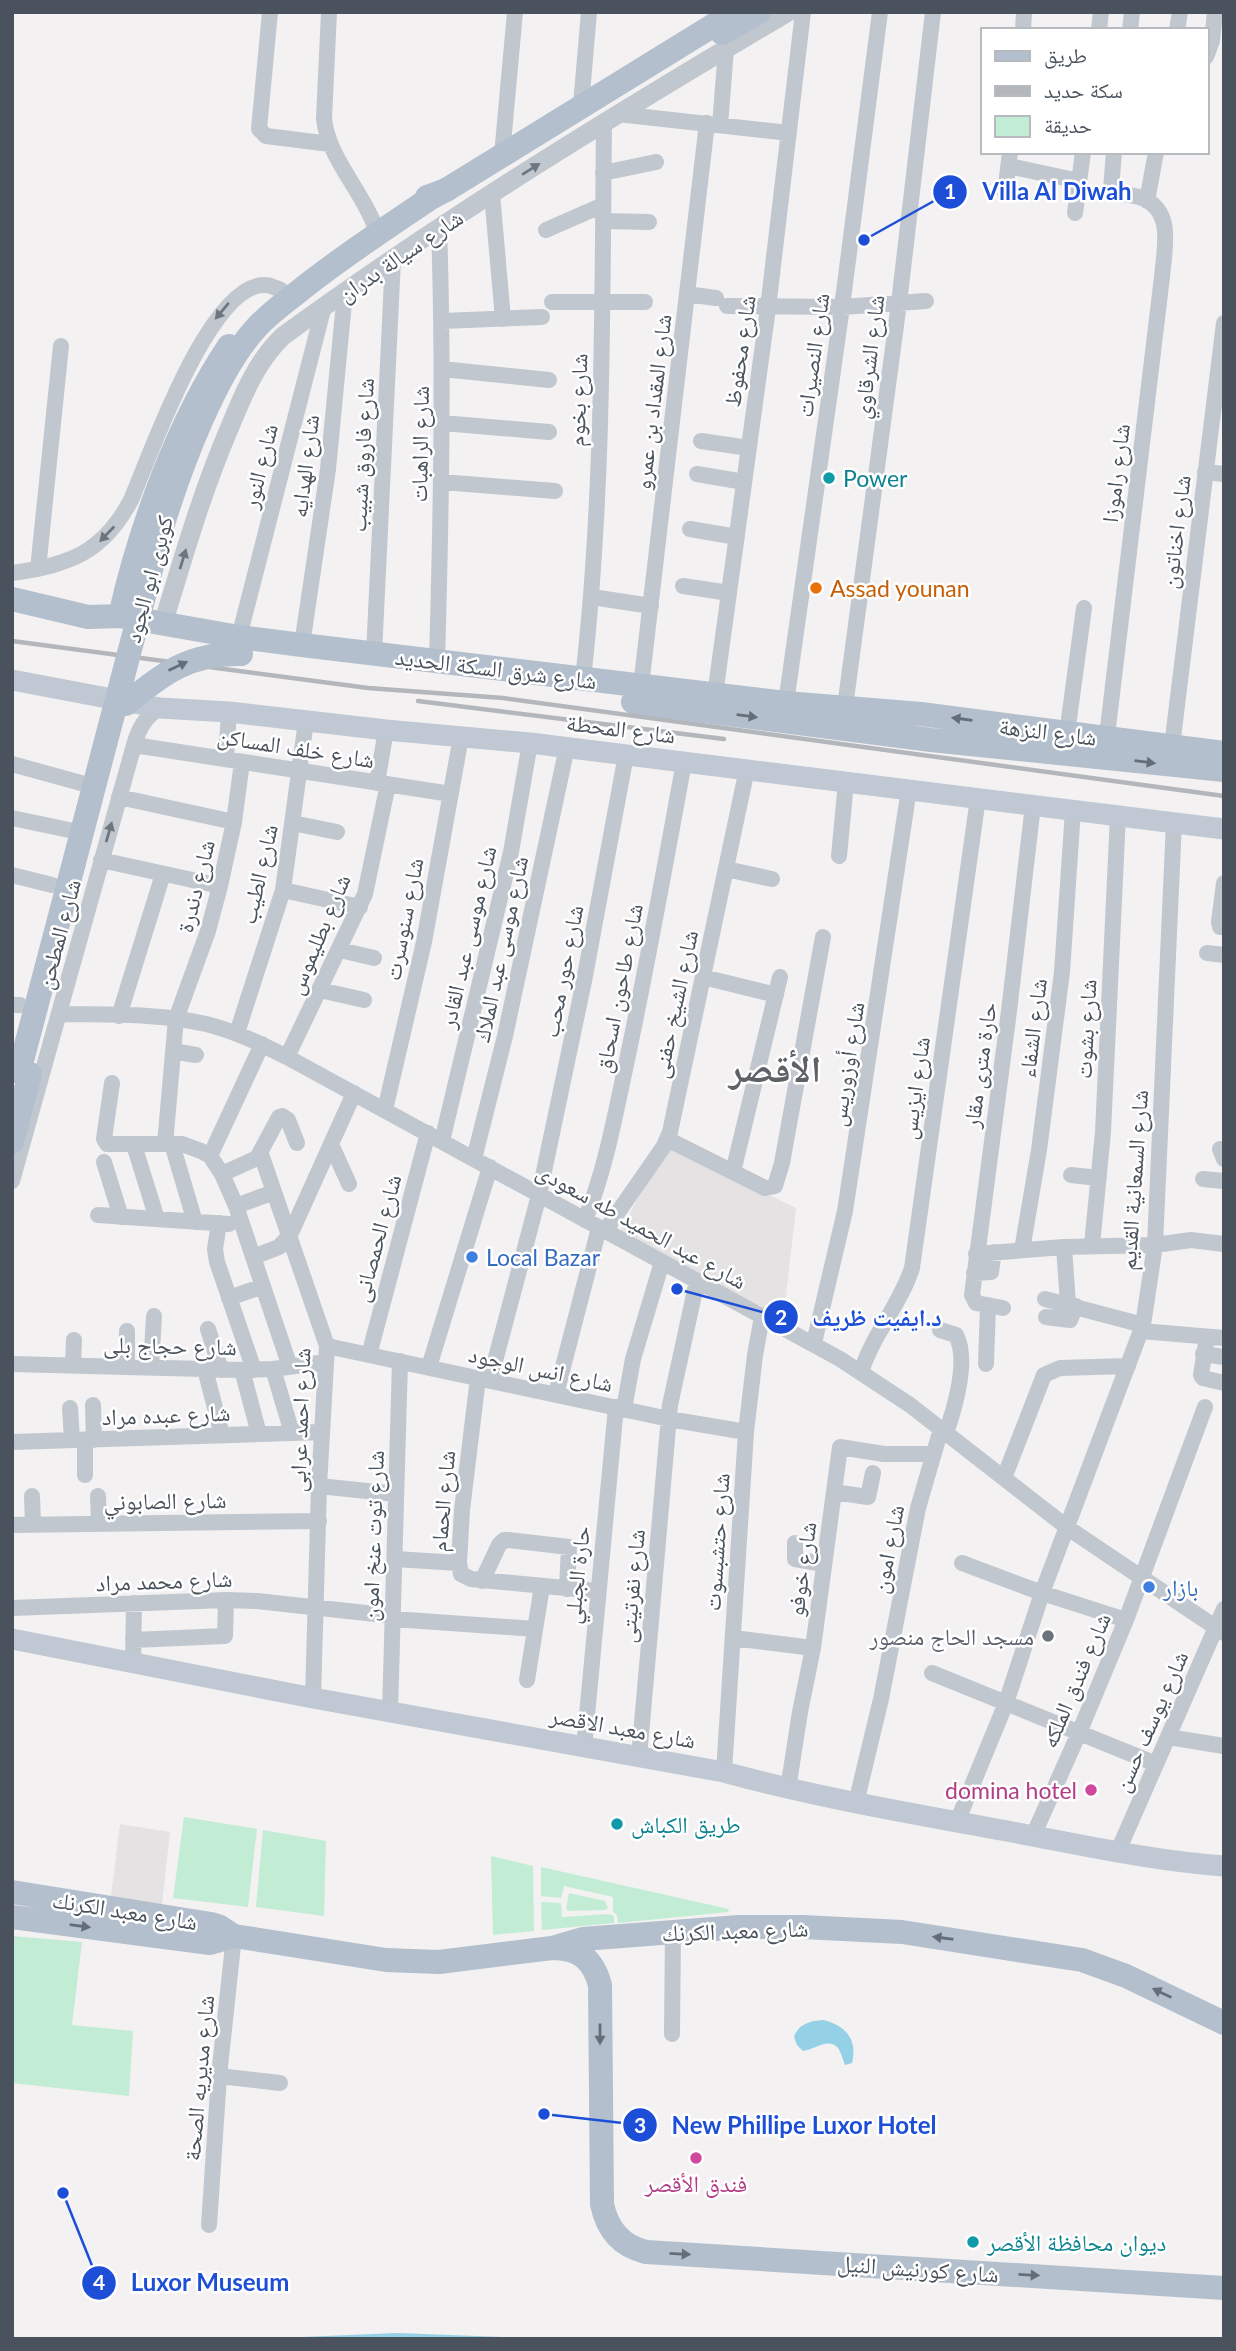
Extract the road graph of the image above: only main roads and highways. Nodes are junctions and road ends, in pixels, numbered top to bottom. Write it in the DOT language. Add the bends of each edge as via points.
graph roads {
  1 [pos="735,12"];
  2 [pos="759,12"];
  3 [pos="453,192"];
  4 [pos="12,582"];
  5 [pos="12,598"];
  6 [pos="120,616"];
  7 [pos="240,645"];
  8 [pos="12,680"];
  9 [pos="126,704"];
  10 [pos="872,709"];
  11 [pos="931,740"];
  12 [pos="1066,743"];
  13 [pos="1105,748"];
  14 [pos="1224,753"];
  15 [pos="1224,770"];
  16 [pos="1224,829"];
  17 [pos="25,1073"];
  18 [pos="12,1097"];
  19 [pos="12,1142"];
  20 [pos="12,1639"];
  21 [pos="1224,1866"];
  22 [pos="12,1892"];
  23 [pos="12,1917"];
  24 [pos="234,1936"];
  25 [pos="620,1936"];
  26 [pos="552,1948"];
  27 [pos="600,1985"];
  28 [pos="1224,2023"];
  29 [pos="1224,2288"];
  1 -- 3 [label="main road, شارع سيالة بدران" via="502,155"];
  2 -- 3 [label="main road, شارع سيالة بدران"];
  3 -- 6 [label="main road, شارع سيالة بدران" via="420,200 374,225 281,290 241,329 199,394 146,523"];
  3 -- 9 [label="main road, كوبرى ابو الجود" via="286,316 253,350 229,393 187,491"];
  3 -- 17 [label="main road, كوبرى ابو الجود, bridge" via="429,199 265,318 239,349 218,387 182,467 163,524"];
  4 -- 6 [label="main road" via="93,602"];
  5 -- 6 [label="main road" via="88,617"];
  6 -- 7 [label="main road, شارع شرق السكة الحديد"];
  9 -- 7 [label="main road, one-way, bridge" via="156,679 188,662"];
  7 -- 10 [label="main road, شارع شرق السكة الحديد" via="302,645 786,703"];
  7 -- 11 [label="main road, شارع النزهة, one-way"];
  8 -- 16 [label="main road, شارع المحطة" via="160,708 567,747"];
  9 -- 17 [label="main road, كوبرى ابو الجود" via="71,926"];
  10 -- 11 [label="main road"];
  12 -- 10 [label="main road, شارع النزهة, one-way"];
  11 -- 12 [label="main road, شارع النزهة"];
  12 -- 13 [label="main road, شارع النزهة"];
  13 -- 14 [label="main road, شارع النزهة" via="1172,746"];
  13 -- 15 [label="main road, شارع النزهة, one-way"];
  17 -- 18 [label="main road"];
  17 -- 19 [label="main road"];
  20 -- 21 [label="main road, شارع معبد الاقصر" via="724,1772 788,1790 957,1822"];
  22 -- 24 [label="main road, شارع معبد الكرنك" via="211,1924"];
  23 -- 24 [label="main road, شارع معبد الكرنك, one-way" via="210,1943"];
  24 -- 26 [label="main road, شارع معبد الكرنك" via="407,1962 462,1961"];
  25 -- 26 [label="main road, شارع معبد الكرنك"];
  25 -- 27 [label="main road" via="607,1956"];
  28 -- 25 [label="main road, شارع معبد الكرنك, one-way" via="1104,1967 1059,1955 902,1932 769,1926"];
  26 -- 27 [label="main road" via="571,1949 586,1957"];
  27 -- 29 [label="main road, شارع كورنيش النيل, one-way" via="602,2204 606,2221 630,2246 646,2252"];
}
